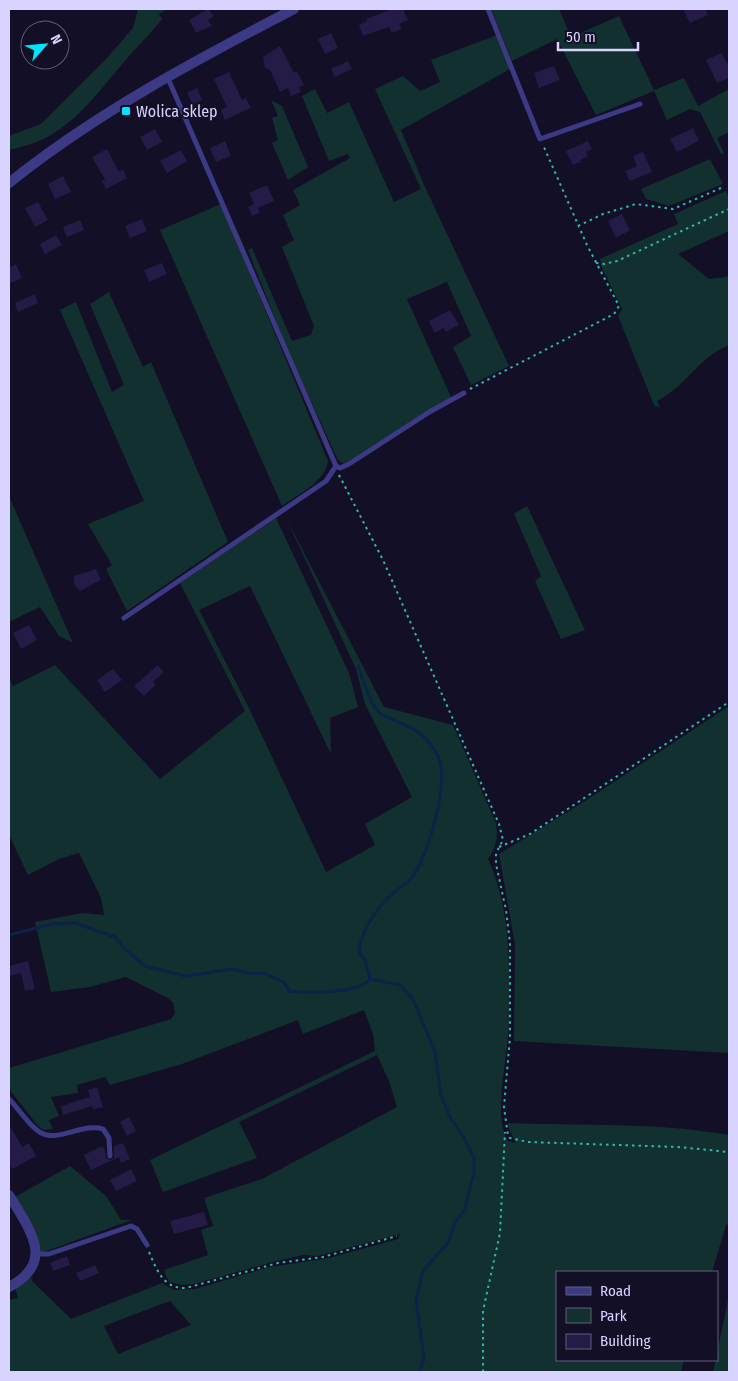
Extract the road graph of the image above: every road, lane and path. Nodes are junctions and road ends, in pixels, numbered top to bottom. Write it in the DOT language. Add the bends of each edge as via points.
graph roads {
  1 [pos="294,9"];
  2 [pos="488,9"];
  3 [pos="167,75"];
  4 [pos="640,104"];
  5 [pos="540,138"];
  6 [pos="9,183"];
  7 [pos="721,188"];
  8 [pos="729,209"];
  9 [pos="578,226"];
  10 [pos="596,263"];
  11 [pos="464,393"];
  12 [pos="336,466"];
  13 [pos="124,618"];
  14 [pos="729,702"];
  15 [pos="499,847"];
  16 [pos="9,1099"];
  17 [pos="505,1128"];
  18 [pos="729,1152"];
  19 [pos="110,1156"];
  20 [pos="9,1195"];
  21 [pos="397,1236"];
  22 [pos="146,1245"];
  23 [pos="36,1254"];
  24 [pos="9,1286"];
  25 [pos="483,1372"];
  1 -- 3 [label="street"];
  2 -- 5 [label="lane"];
  3 -- 6 [label="street"];
  3 -- 12 [label="lane"];
  4 -- 5 [label="lane"];
  5 -- 9 [label="path"];
  7 -- 9 [label="path" via="673,209 636,204 610,211"];
  8 -- 10 [label="path" via="617,261"];
  9 -- 10 [label="path"];
  10 -- 11 [label="path" via="619,306 614,314"];
  11 -- 12 [label="lane" via="349,464 340,468"];
  12 -- 13 [label="lane" via="326,481"];
  12 -- 15 [label="path" via="383,560 489,797 500,824 503,840"];
  14 -- 15 [label="path" via="530,834"];
  15 -- 17 [label="path" via="496,864 510,944 512,1001"];
  16 -- 19 [label="lane" via="41,1133 57,1135 90,1127 103,1129 109,1138"];
  17 -- 18 [label="path" via="510,1138 528,1142"];
  17 -- 25 [label="path" via="500,1233 483,1311"];
  20 -- 23 [label="street" via="32,1235"];
  21 -- 22 [label="path" via="323,1257 278,1262 180,1288 165,1281"];
  22 -- 23 [label="lane" via="137,1229 130,1226 49,1254"];
  23 -- 24 [label="street" via="30,1273"];
}
